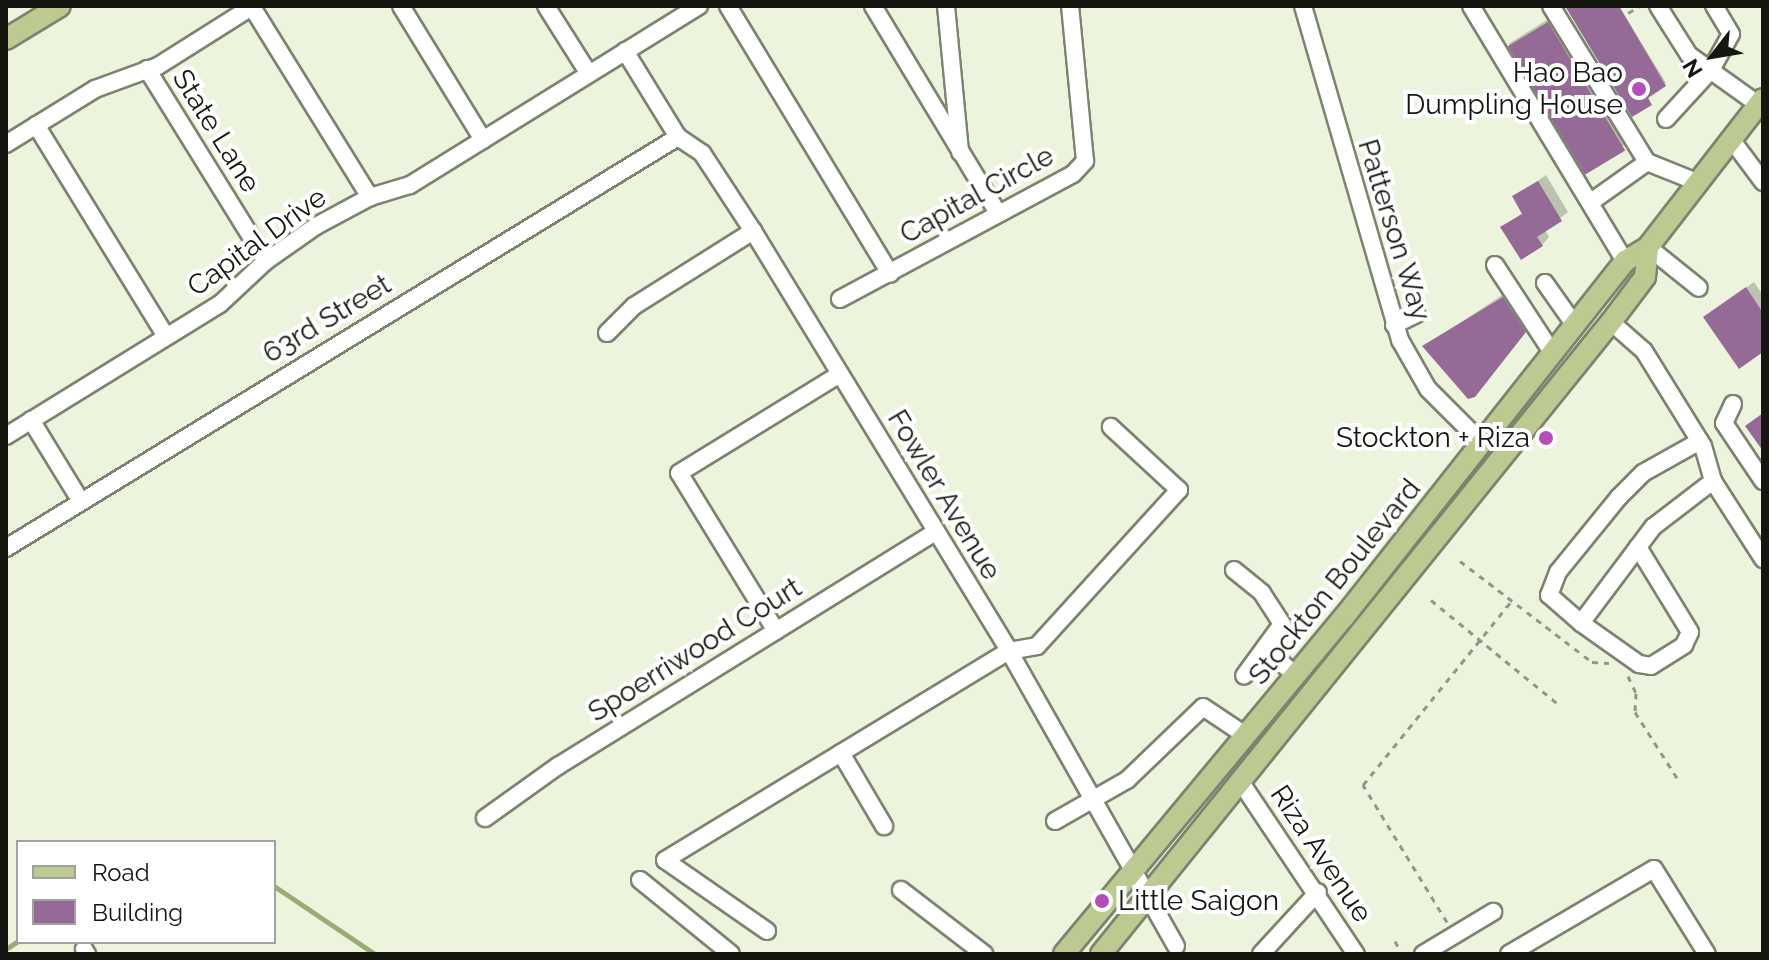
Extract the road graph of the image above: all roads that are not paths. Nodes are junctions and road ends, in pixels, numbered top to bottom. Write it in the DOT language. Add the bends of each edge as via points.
graph roads {
  1 [pos="60,6"];
  2 [pos="253,6"];
  3 [pos="401,6"];
  4 [pos="546,6"];
  5 [pos="699,6"];
  6 [pos="728,6"];
  7 [pos="873,6"];
  8 [pos="946,6"];
  9 [pos="1070,6"];
  10 [pos="1303,6"];
  11 [pos="1471,6"];
  12 [pos="1551,6"];
  13 [pos="1658,6"];
  14 [pos="1714,6"];
  15 [pos="6,39"];
  16 [pos="625,51"];
  17 [pos="147,69"];
  18 [pos="1711,70"];
  19 [pos="589,74"];
  20 [pos="1761,102"];
  21 [pos="1666,119"];
  22 [pos="36,125"];
  23 [pos="678,137"];
  24 [pos="1731,139"];
  25 [pos="483,140"];
  26 [pos="6,144"];
  27 [pos="961,157"];
  28 [pos="1647,162"];
  29 [pos="1697,182"];
  30 [pos="1763,182"];
  31 [pos="370,197"];
  32 [pos="1591,202"];
  33 [pos="998,213"];
  34 [pos="753,231"];
  35 [pos="1648,247"];
  36 [pos="266,261"];
  37 [pos="1625,261"];
  38 [pos="1495,265"];
  39 [pos="890,274"];
  40 [pos="1545,283"];
  41 [pos="1699,288"];
  42 [pos="840,299"];
  43 [pos="1417,314"];
  44 [pos="1611,322"];
  45 [pos="1574,324"];
  46 [pos="1394,325"];
  47 [pos="607,333"];
  48 [pos="166,336"];
  49 [pos="1552,352"];
  50 [pos="840,374"];
  51 [pos="1733,404"];
  52 [pos="31,420"];
  53 [pos="1111,427"];
  54 [pos="7,432"];
  55 [pos="1700,441"];
  56 [pos="1483,444"];
  57 [pos="1713,481"];
  58 [pos="1763,481"];
  59 [pos="80,500"];
  60 [pos="936,532"];
  61 [pos="1638,547"];
  62 [pos="6,548"];
  63 [pos="1763,559"];
  64 [pos="1414,566"];
  65 [pos="1234,570"];
  66 [pos="1581,623"];
  67 [pos="776,631"];
  68 [pos="1266,650"];
  69 [pos="1009,651"];
  70 [pos="1296,675"];
  71 [pos="1244,676"];
  72 [pos="1245,735"];
  73 [pos="841,753"];
  74 [pos="1218,767"];
  75 [pos="1242,784"];
  76 [pos="1090,799"];
  77 [pos="485,818"];
  78 [pos="1055,821"];
  79 [pos="884,826"];
  80 [pos="1131,870"];
  81 [pos="640,880"];
  82 [pos="901,890"];
  83 [pos="1318,892"];
  84 [pos="1145,897"];
  85 [pos="1493,912"];
  86 [pos="767,931"];
  87 [pos="1176,946"];
  88 [pos="731,954"];
  89 [pos="984,954"];
  90 [pos="1064,954"];
  91 [pos="1101,954"];
  92 [pos="1261,954"];
  93 [pos="1356,954"];
  94 [pos="1423,954"];
  95 [pos="1509,954"];
  96 [pos="1707,954"];
  1 -- 15 [label="main road"];
  2 -- 17 [label="street"];
  2 -- 31 [label="street"];
  3 -- 25 [label="street"];
  4 -- 19 [label="street"];
  5 -- 16 [label="street, Capital Drive"];
  6 -- 39 [label="street"];
  7 -- 27 [label="street"];
  8 -- 27 [label="street"];
  9 -- 33 [label="street, Capital Circle" via="1085,161 1073,174"];
  10 -- 46 [label="street, Patterson Way"];
  11 -- 32 [label="street"];
  12 -- 28 [label="street"];
  13 -- 18 [label="street" via="1689,55"];
  14 -- 18 [label="street" via="1731,34"];
  16 -- 19 [label="street, Capital Drive"];
  16 -- 23 [label="street"];
  17 -- 22 [label="street" via="95,89"];
  17 -- 36 [label="street, State Lane"];
  18 -- 20 [label="street"];
  18 -- 21 [label="street"];
  19 -- 25 [label="street, Capital Drive"];
  20 -- 24 [label="main road, Stockton Boulevard"];
  22 -- 26 [label="street"];
  22 -- 48 [label="street"];
  23 -- 34 [label="street, Fowler Avenue" via="702,153"];
  23 -- 59 [label="street, 63rd Street"];
  24 -- 29 [label="main road, Stockton Boulevard"];
  24 -- 30 [label="street"];
  25 -- 31 [label="street, Capital Drive" via="410,185"];
  27 -- 33 [label="street"];
  28 -- 29 [label="street"];
  28 -- 32 [label="street"];
  29 -- 35 [label="main road, Stockton Boulevard"];
  31 -- 36 [label="street, Capital Drive"];
  32 -- 37 [label="street"];
  33 -- 39 [label="street, Capital Circle"];
  34 -- 47 [label="street" via="634,306"];
  34 -- 50 [label="street, Fowler Avenue"];
  35 -- 37 [label="main road, Stockton Boulevard"];
  35 -- 41 [label="street"];
  35 -- 44 [label="main road, Stockton Boulevard" via="1645,277"];
  36 -- 48 [label="street, Capital Drive" via="229,297"];
  37 -- 45 [label="main road, Stockton Boulevard"];
  38 -- 49 [label="street"];
  39 -- 42 [label="street, Capital Circle"];
  40 -- 45 [label="street"];
  43 -- 46 [label="street"];
  44 -- 55 [label="street" via="1644,351"];
  44 -- 64 [label="main road, Stockton Boulevard"];
  45 -- 49 [label="main road, Stockton Boulevard"];
  46 -- 56 [label="street, Patterson Way" via="1428,389"];
  48 -- 52 [label="street, Capital Drive"];
  49 -- 56 [label="main road, Stockton Boulevard"];
  50 -- 60 [label="street, Fowler Avenue"];
  50 -- 67 [label="street" via="679,473"];
  51 -- 58 [label="street" via="1724,423"];
  52 -- 54 [label="street, Capital Drive"];
  52 -- 59 [label="street"];
  53 -- 69 [label="street" via="1179,490 1037,646"];
  55 -- 57 [label="street"];
  55 -- 66 [label="street" via="1643,473 1558,572 1549,595"];
  56 -- 64 [label="main road" via="1478,466 1414,543"];
  56 -- 70 [label="main road, Stockton Boulevard"];
  57 -- 61 [label="street" via="1663,519"];
  57 -- 63 [label="street"];
  59 -- 62 [label="street, 63rd Street"];
  60 -- 67 [label="street, Spoerriwood Court"];
  60 -- 69 [label="street, Fowler Avenue"];
  61 -- 66 [label="street"];
  61 -- 66 [label="street" via="1690,632 1684,645 1651,666 1639,664"];
  64 -- 75 [label="main road, Stockton Boulevard"];
  65 -- 68 [label="street" via="1281,614 1282,624"];
  67 -- 77 [label="street, Spoerriwood Court"];
  68 -- 70 [label="street"];
  68 -- 71 [label="street"];
  69 -- 73 [label="street"];
  69 -- 76 [label="street, Fowler Avenue"];
  70 -- 72 [label="main road, Stockton Boulevard"];
  72 -- 74 [label="main road, Stockton Boulevard"];
  72 -- 76 [label="street" via="1203,707 1127,780"];
  73 -- 79 [label="street"];
  73 -- 86 [label="street" via="665,860"];
  74 -- 75 [label="main road"];
  74 -- 80 [label="main road, Stockton Boulevard"];
  75 -- 83 [label="street, Riza Avenue"];
  75 -- 84 [label="main road, Stockton Boulevard"];
  76 -- 78 [label="street"];
  76 -- 80 [label="street, Fowler Avenue"];
  80 -- 84 [label="street, Fowler Avenue"];
  80 -- 90 [label="main road, Stockton Boulevard"];
  81 -- 88 [label="street"];
  82 -- 89 [label="street"];
  83 -- 92 [label="street"];
  83 -- 93 [label="street, Riza Avenue"];
  84 -- 87 [label="street, Fowler Avenue"];
  84 -- 91 [label="main road, Stockton Boulevard"];
  85 -- 94 [label="street"];
  95 -- 96 [label="street" via="1654,869"];
}
